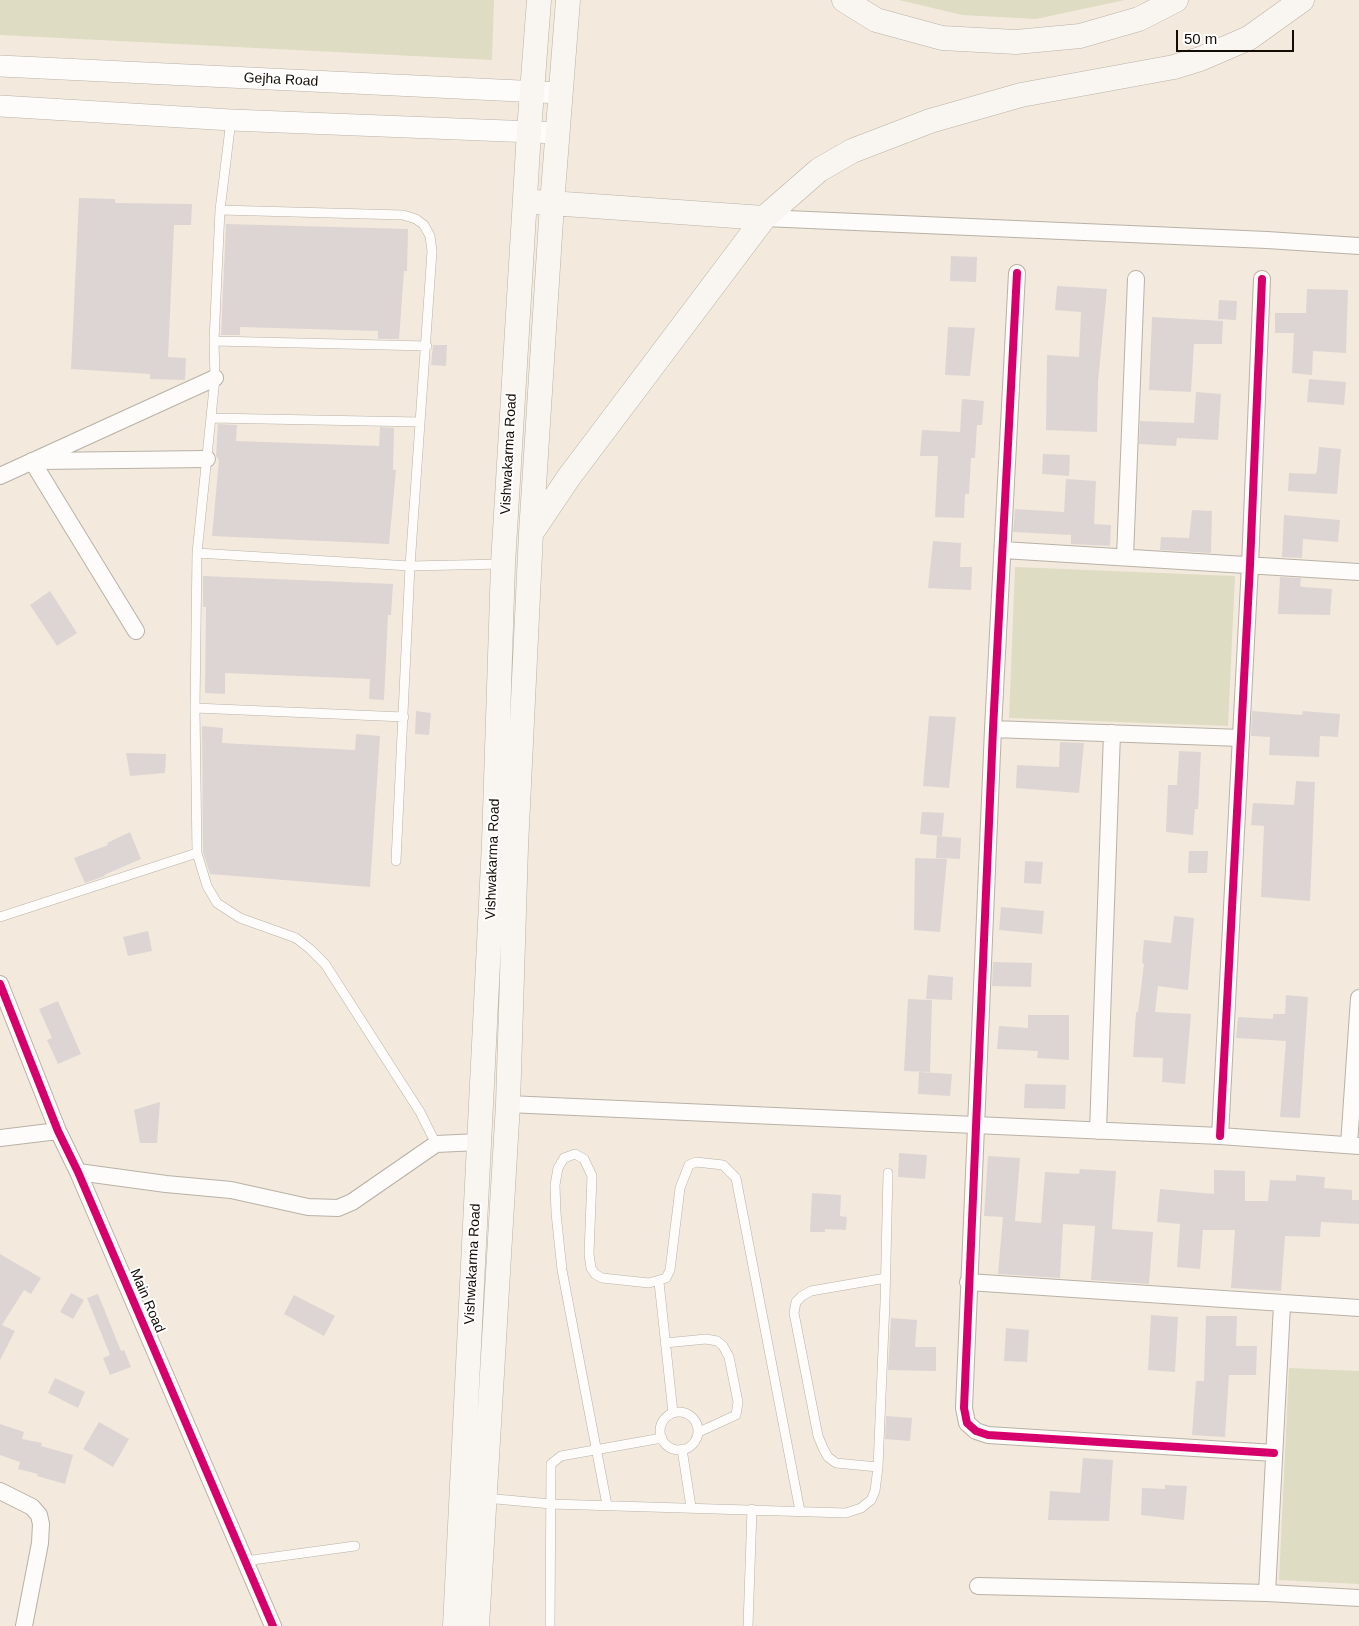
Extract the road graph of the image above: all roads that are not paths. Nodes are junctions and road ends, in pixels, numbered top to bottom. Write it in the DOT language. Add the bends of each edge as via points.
graph roads {
  1 [pos="539,0"];
  2 [pos="568,0"];
  3 [pos="844,0"];
  4 [pos="1176,0"];
  5 [pos="1302,0"];
  6 [pos="0,66"];
  7 [pos="532,92"];
  8 [pos="561,94"];
  9 [pos="0,106"];
  10 [pos="231,120"];
  11 [pos="529,132"];
  12 [pos="558,132"];
  13 [pos="525,201"];
  14 [pos="552,204"];
  15 [pos="220,210"];
  16 [pos="764,218"];
  17 [pos="1359,246"];
  18 [pos="1017,272"];
  19 [pos="1136,279"];
  20 [pos="1262,279"];
  21 [pos="214,341"];
  22 [pos="427,346"];
  23 [pos="215,378"];
  24 [pos="212,418"];
  25 [pos="420,422"];
  26 [pos="207,459"];
  27 [pos="32,461"];
  28 [pos="0,476"];
  29 [pos="531,533"];
  30 [pos="1003,550"];
  31 [pos="197,553"];
  32 [pos="1125,558"];
  33 [pos="503,564"];
  34 [pos="1250,565"];
  35 [pos="410,566"];
  36 [pos="1359,572"];
  37 [pos="136,631"];
  38 [pos="195,708"];
  39 [pos="404,717"];
  40 [pos="993,728"];
  41 [pos="1112,733"];
  42 [pos="1241,738"];
  43 [pos="197,854"];
  44 [pos="396,861"];
  45 [pos="0,917"];
  46 [pos="488,964"];
  47 [pos="512,967"];
  48 [pos="0,984"];
  49 [pos="1359,998"];
  50 [pos="508,1104"];
  51 [pos="975,1126"];
  52 [pos="58,1131"];
  53 [pos="1098,1131"];
  54 [pos="1220,1136"];
  55 [pos="0,1138"];
  56 [pos="480,1142"];
  57 [pos="436,1144"];
  58 [pos="1354,1145"];
  59 [pos="78,1172"];
  60 [pos="888,1173"];
  61 [pos="886,1278"];
  62 [pos="659,1282"];
  63 [pos="968,1282"];
  64 [pos="1282,1304"];
  65 [pos="1359,1308"];
  66 [pos="665,1343"];
  67 [pos="673,1412"];
  68 [pos="698,1432"];
  69 [pos="662,1438"];
  70 [pos="597,1449"];
  71 [pos="682,1450"];
  72 [pos="1274,1453"];
  73 [pos="878,1467"];
  74 [pos="0,1491"];
  75 [pos="484,1498"];
  76 [pos="551,1504"];
  77 [pos="607,1505"];
  78 [pos="691,1507"];
  79 [pos="752,1509"];
  80 [pos="800,1511"];
  81 [pos="355,1546"];
  82 [pos="246,1561"];
  83 [pos="978,1586"];
  84 [pos="1267,1593"];
  85 [pos="1359,1598"];
  86 [pos="24,1626"];
  87 [pos="273,1626"];
  88 [pos="455,1626"];
  89 [pos="476,1626"];
  90 [pos="550,1626"];
  91 [pos="748,1626"];
  1 -- 7 [label="main road, Vishwakarma Road"];
  2 -- 8 [label="main road, Vishwakarma Road"];
  3 -- 4 [label="main road" via="876,20 942,38 1016,42 1080,36 1139,19"];
  5 -- 16 [label="main road" via="1249,38 1200,59 1174,67 1022,95 930,121 887,137 819,170"];
  6 -- 7 [label="street, Gejha Road"];
  7 -- 8 [label="street, Gejha Road"];
  7 -- 11 [label="main road, Vishwakarma Road"];
  8 -- 12 [label="main road, Vishwakarma Road"];
  9 -- 10 [label="street"];
  10 -- 11 [label="street"];
  10 -- 15 [label="lane"];
  11 -- 12 [label="street"];
  11 -- 13 [label="main road, Vishwakarma Road"];
  12 -- 14 [label="main road, Vishwakarma Road"];
  13 -- 14 [label="main road"];
  13 -- 33 [label="main road, Vishwakarma Road"];
  14 -- 16 [label="main road"];
  14 -- 29 [label="main road, Vishwakarma Road"];
  15 -- 21 [label="lane"];
  15 -- 22 [label="lane" via="403,215 416,219 430,236 432,252"];
  16 -- 17 [label="street"];
  16 -- 29 [label="main road" via="585,455"];
  18 -- 30 [label="street"];
  19 -- 32 [label="street"];
  20 -- 34 [label="street"];
  21 -- 22 [label="lane"];
  21 -- 23 [label="lane"];
  22 -- 25 [label="lane"];
  23 -- 24 [label="lane"];
  23 -- 27 [label="street"];
  24 -- 25 [label="lane"];
  24 -- 26 [label="lane"];
  25 -- 35 [label="lane"];
  26 -- 27 [label="street"];
  26 -- 31 [label="lane"];
  27 -- 28 [label="street"];
  27 -- 37 [label="street"];
  29 -- 47 [label="main road, Vishwakarma Road"];
  30 -- 32 [label="street"];
  30 -- 40 [label="street"];
  31 -- 35 [label="lane"];
  31 -- 38 [label="lane"];
  32 -- 34 [label="street"];
  33 -- 35 [label="lane"];
  33 -- 46 [label="main road, Vishwakarma Road"];
  34 -- 36 [label="street"];
  34 -- 42 [label="street"];
  35 -- 39 [label="lane"];
  38 -- 39 [label="lane"];
  38 -- 43 [label="lane"];
  39 -- 44 [label="lane"];
  40 -- 41 [label="street"];
  40 -- 51 [label="street"];
  41 -- 42 [label="street"];
  41 -- 53 [label="street"];
  42 -- 54 [label="street"];
  43 -- 45 [label="lane"];
  43 -- 57 [label="lane" via="206,886 217,903 240,918 296,938 325,964 415,1104"];
  46 -- 47 [label="main road"];
  46 -- 56 [label="main road, Vishwakarma Road"];
  47 -- 50 [label="main road, Vishwakarma Road"];
  48 -- 52 [label="street, Main Road"];
  49 -- 58 [label="street"];
  50 -- 51 [label="street"];
  50 -- 75 [label="main road, Vishwakarma Road"];
  51 -- 53 [label="street"];
  51 -- 63 [label="street"];
  52 -- 55 [label="street"];
  52 -- 59 [label="street, Main Road"];
  53 -- 54 [label="street"];
  54 -- 58 [label="street"];
  56 -- 57 [label="street"];
  56 -- 88 [label="main road, Vishwakarma Road"];
  57 -- 59 [label="street" via="352,1202 332,1209 231,1190"];
  59 -- 82 [label="street, Main Road"];
  60 -- 61 [label="lane"];
  61 -- 73 [label="lane"];
  61 -- 73 [label="lane" via="811,1291 796,1302 794,1313 818,1436 828,1458 836,1463"];
  62 -- 66 [label="lane"];
  62 -- 70 [label="lane" via="602,1278 595,1274 589,1254 592,1176 584,1159 575,1154 564,1158 558,1168 555,1185 562,1270"];
  62 -- 80 [label="lane" via="670,1270 685,1171 696,1162 723,1165 736,1178"];
  63 -- 64 [label="street"];
  63 -- 72 [label="street" via="964,1408 967,1424 976,1431 988,1435"];
  64 -- 65 [label="street"];
  64 -- 72 [label="street"];
  66 -- 67 [label="lane"];
  66 -- 68 [label="lane" via="716,1340 724,1346 729,1357 738,1402 736,1415"];
  67 -- 68 [label="lane" via="686,1413 696,1420"];
  67 -- 69 [label="lane" via="661,1426"];
  68 -- 71 [label="lane" via="693,1444"];
  69 -- 70 [label="lane"];
  69 -- 71 [label="lane" via="670,1447"];
  70 -- 76 [label="lane" via="554,1460 550,1471"];
  70 -- 77 [label="lane"];
  71 -- 78 [label="lane"];
  72 -- 84 [label="street"];
  73 -- 80 [label="lane" via="875,1491 871,1500 861,1508 846,1513"];
  74 -- 86 [label="street" via="32,1507 41,1524"];
  75 -- 76 [label="lane"];
  75 -- 89 [label="main road, Vishwakarma Road"];
  76 -- 77 [label="lane"];
  76 -- 90 [label="lane"];
  77 -- 78 [label="lane"];
  78 -- 79 [label="lane"];
  79 -- 80 [label="lane"];
  79 -- 91 [label="lane"];
  81 -- 82 [label="lane"];
  82 -- 87 [label="street, Main Road"];
  83 -- 84 [label="street"];
  84 -- 85 [label="street"];
}
